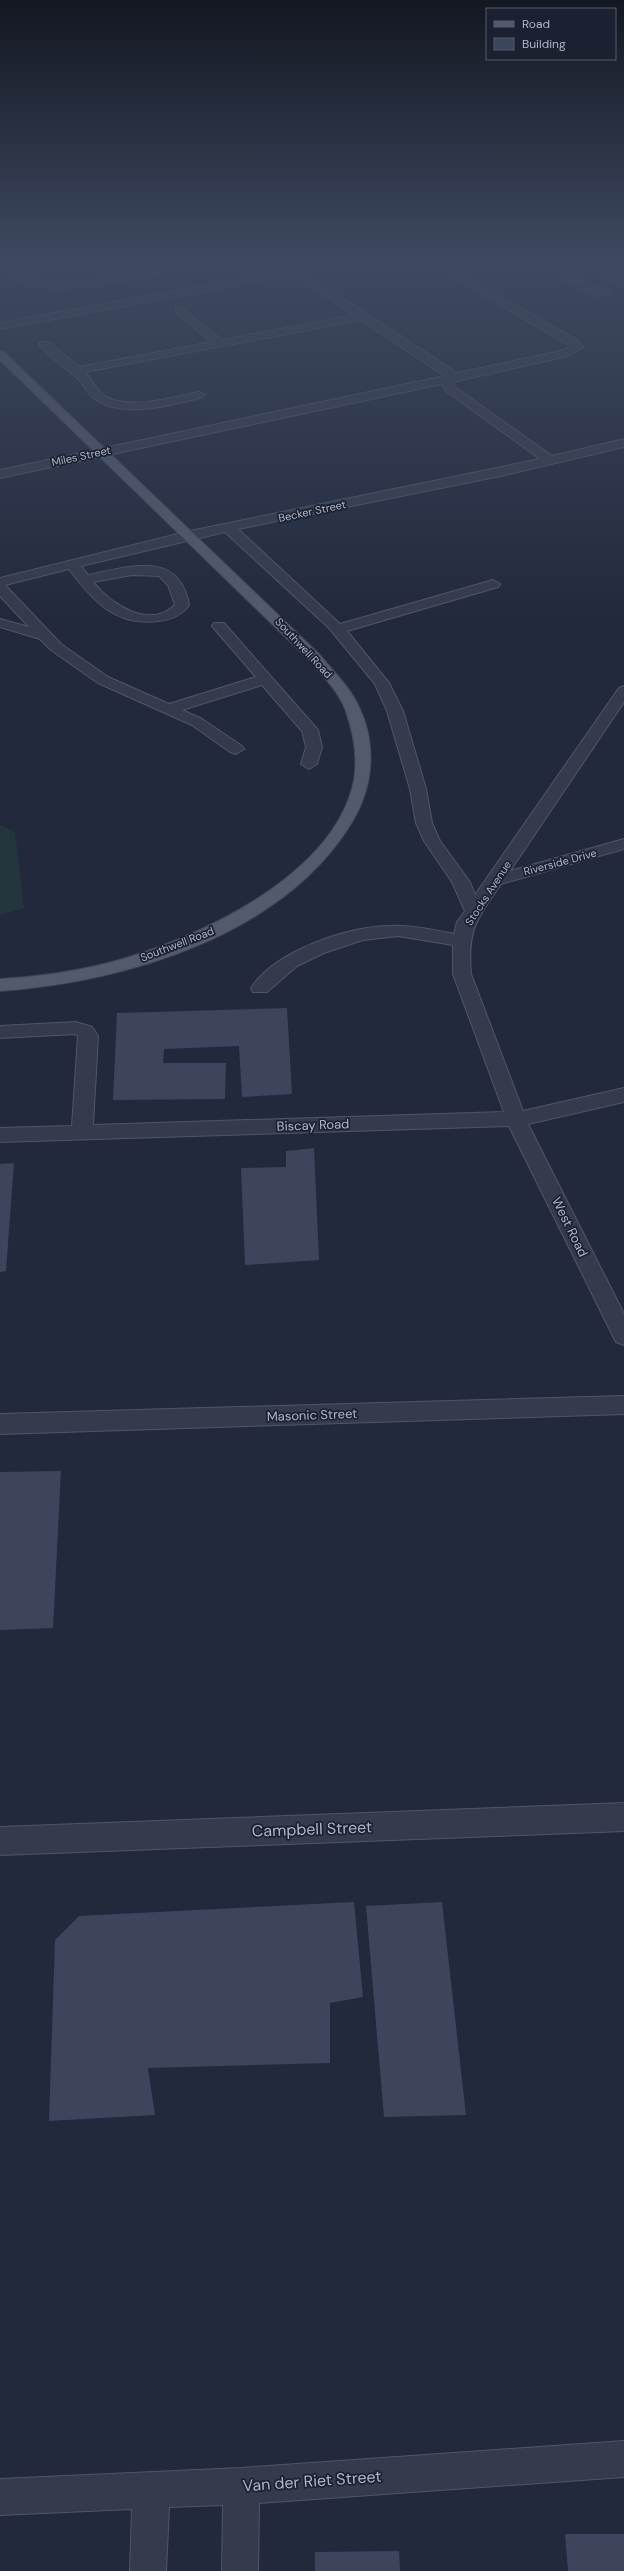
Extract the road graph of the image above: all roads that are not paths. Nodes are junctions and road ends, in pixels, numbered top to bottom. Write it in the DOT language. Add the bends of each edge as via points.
graph roads {
  1 [pos="27,380"];
  2 [pos="86,380"];
  3 [pos="441,380"];
  4 [pos="448,380"];
  5 [pos="199,395"];
  6 [pos="624,443"];
  7 [pos="102,452"];
  8 [pos="550,460"];
  9 [pos="0,474"];
  10 [pos="230,528"];
  11 [pos="190,536"];
  12 [pos="73,565"];
  13 [pos="84,580"];
  14 [pos="0,582"];
  15 [pos="493,584"];
  16 [pos="0,588"];
  17 [pos="0,623"];
  18 [pos="219,626"];
  19 [pos="337,629"];
  20 [pos="44,636"];
  21 [pos="266,679"];
  22 [pos="624,691"];
  23 [pos="169,709"];
  24 [pos="236,748"];
  25 [pos="309,764"];
  26 [pos="624,844"];
  27 [pos="496,880"];
  28 [pos="474,912"];
  29 [pos="461,941"];
  30 [pos="0,985"];
  31 [pos="260,988"];
  32 [pos="0,1032"];
  33 [pos="624,1095"];
  34 [pos="516,1119"];
  35 [pos="82,1133"];
  36 [pos="0,1136"];
  37 [pos="624,1336"];
  38 [pos="624,1405"];
  39 [pos="0,1424"];
  40 [pos="624,1817"];
  41 [pos="0,1840"];
  42 [pos="624,2459"];
  43 [pos="241,2486"];
  44 [pos="151,2491"];
  45 [pos="0,2497"];
  46 [pos="148,2571"];
  47 [pos="240,2571"];
  1 -- 7 [label="main road, Southwell Road"];
  2 -- 5 [label="street" via="98,397 122,406"];
  3 -- 7 [label="street, Miles Street"];
  4 -- 8 [label="street" via="446,381 450,389"];
  6 -- 8 [label="street, Becker Street"];
  7 -- 9 [label="street, Miles Street"];
  7 -- 11 [label="main road, Southwell Road"];
  8 -- 10 [label="street, Becker Street"];
  10 -- 11 [label="street, Becker Street"];
  10 -- 19 [label="street"];
  11 -- 12 [label="street, Becker Street"];
  11 -- 30 [label="main road, Southwell Road" via="314,657 335,682 351,707 364,749 362,786 356,801 340,832 312,863 272,896 214,931 180,945 113,966 39,981"];
  12 -- 13 [label="street"];
  12 -- 14 [label="street, Becker Street"];
  13 -- 13 [label="street" via="110,608 121,614 158,617 175,612 182,606 180,593 165,573 159,571 146,570"];
  15 -- 19 [label="street"];
  16 -- 20 [label="street"];
  17 -- 20 [label="street"];
  18 -- 21 [label="street"];
  19 -- 28 [label="street" via="382,683 392,704 418,789 424,823 432,841 461,882"];
  20 -- 23 [label="street" via="103,680"];
  21 -- 23 [label="street"];
  21 -- 25 [label="street" via="310,730 314,747"];
  22 -- 27 [label="street, Stocks Avenue"];
  23 -- 24 [label="street" via="197,722"];
  26 -- 27 [label="street, Riverside Drive"];
  27 -- 28 [label="street, Stocks Avenue"];
  28 -- 29 [label="street, Stocks Avenue" via="466,922"];
  29 -- 31 [label="street" via="398,931 370,933 300,958 280,969"];
  29 -- 34 [label="street, Stocks Avenue" via="462,974"];
  32 -- 35 [label="street" via="76,1028 85,1031 88,1036"];
  33 -- 34 [label="street, Biscay Road"];
  34 -- 35 [label="street, Biscay Road"];
  34 -- 37 [label="street, West Road"];
  35 -- 36 [label="street, Biscay Road"];
  38 -- 39 [label="street, Masonic Street"];
  40 -- 41 [label="street, Campbell Street"];
  42 -- 43 [label="street, Van der Riet Street"];
  43 -- 44 [label="street, Van der Riet Street"];
  43 -- 47 [label="street"];
  44 -- 45 [label="street, Van der Riet Street"];
  44 -- 46 [label="street"];
}
